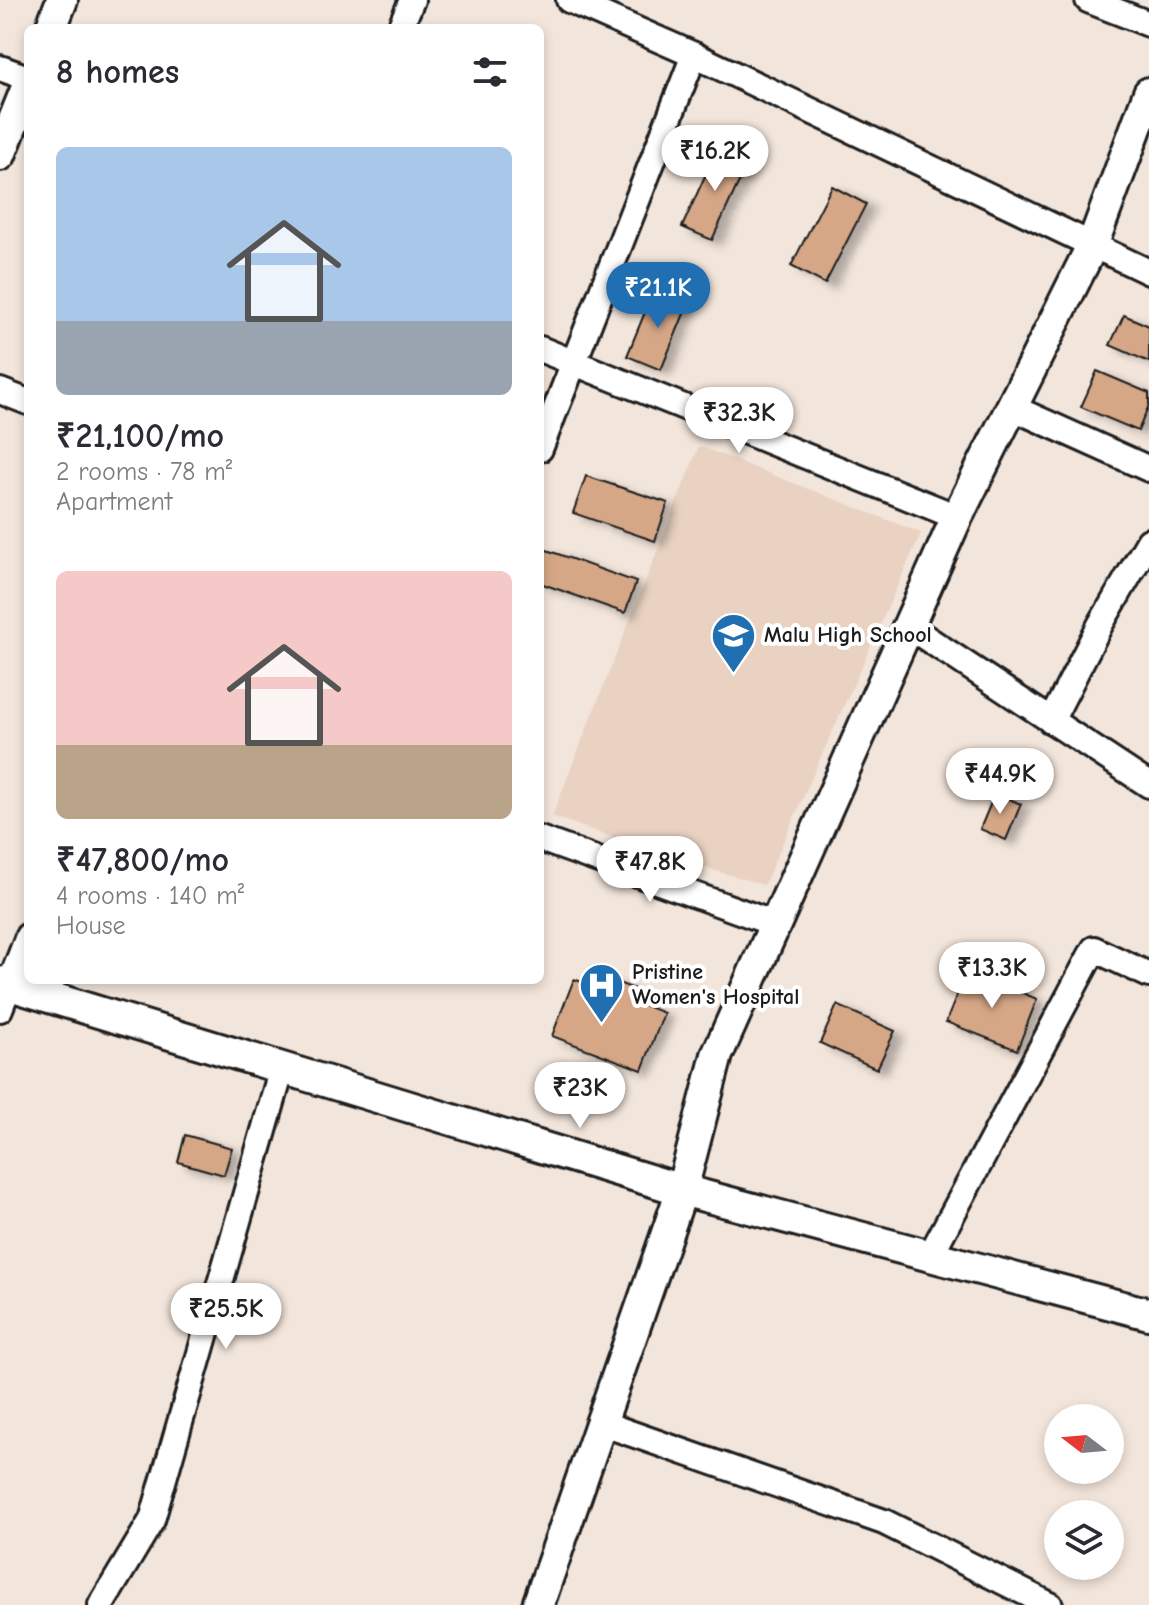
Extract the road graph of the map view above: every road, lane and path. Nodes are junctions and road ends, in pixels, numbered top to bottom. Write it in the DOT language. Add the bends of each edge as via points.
graph roads {
  1 [pos="62,0"];
  2 [pos="412,0"];
  3 [pos="569,0"];
  4 [pos="1088,0"];
  5 [pos="53,24"];
  6 [pos="402,24"];
  7 [pos="1149,24"];
  8 [pos="694,55"];
  9 [pos="0,68"];
  10 [pos="24,77"];
  11 [pos="1149,93"];
  12 [pos="24,95"];
  13 [pos="0,155"];
  14 [pos="1092,246"];
  15 [pos="1149,272"];
  16 [pos="544,351"];
  17 [pos="574,362"];
  18 [pos="0,391"];
  19 [pos="24,400"];
  20 [pos="1011,407"];
  21 [pos="544,439"];
  22 [pos="1149,469"];
  23 [pos="957,517"];
  24 [pos="1149,541"];
  25 [pos="908,626"];
  26 [pos="1051,721"];
  27 [pos="1149,785"];
  28 [pos="544,840"];
  29 [pos="775,924"];
  30 [pos="24,945"];
  31 [pos="1149,975"];
  32 [pos="3,992"];
  33 [pos="282,1068"];
  34 [pos="682,1190"];
  35 [pos="930,1256"];
  36 [pos="1149,1314"];
  37 [pos="601,1423"];
  38 [pos="101,1605"];
  39 [pos="538,1605"];
  40 [pos="1050,1605"];
  1 -- 5 [label="street"];
  2 -- 6 [label="street"];
  3 -- 8 [label="street"];
  4 -- 7 [label="street"];
  8 -- 14 [label="street"];
  8 -- 17 [label="street"];
  9 -- 10 [label="street"];
  11 -- 14 [label="street"];
  12 -- 13 [label="street"];
  14 -- 15 [label="street"];
  14 -- 20 [label="street"];
  16 -- 17 [label="street"];
  17 -- 21 [label="street"];
  17 -- 23 [label="street"];
  18 -- 19 [label="street"];
  20 -- 22 [label="street"];
  20 -- 23 [label="street"];
  23 -- 25 [label="street"];
  24 -- 26 [label="street"];
  25 -- 26 [label="street"];
  25 -- 29 [label="street"];
  26 -- 27 [label="street"];
  28 -- 29 [label="street"];
  29 -- 34 [label="street" via="717,1055"];
  30 -- 32 [label="street"];
  31 -- 35 [label="street" via="1094,949"];
  32 -- 33 [label="street"];
  33 -- 34 [label="street"];
  33 -- 38 [label="street" via="152,1520"];
  34 -- 35 [label="street"];
  34 -- 37 [label="street"];
  35 -- 36 [label="street"];
  37 -- 39 [label="street"];
  37 -- 40 [label="street" via="884,1522"];
}
